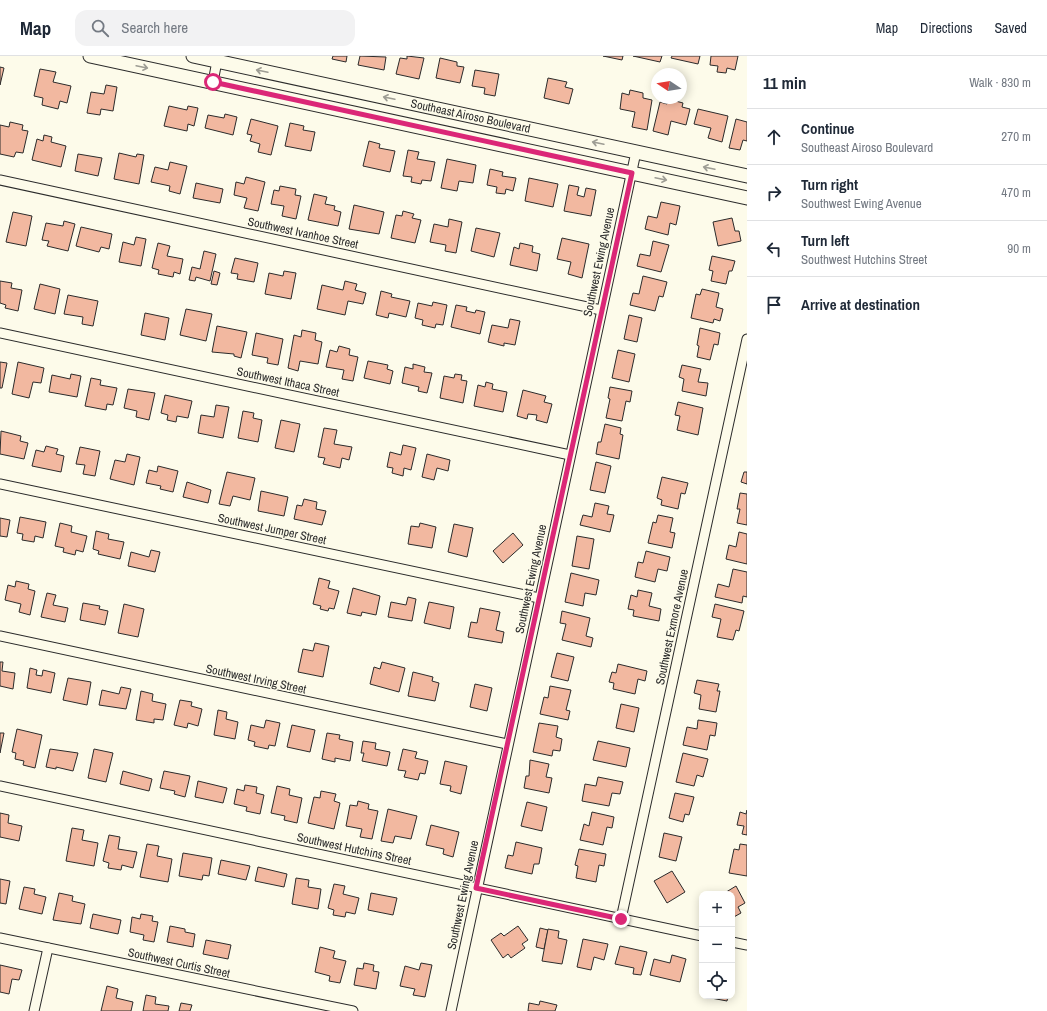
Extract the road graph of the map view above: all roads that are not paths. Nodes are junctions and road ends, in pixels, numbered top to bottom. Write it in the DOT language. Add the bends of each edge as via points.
graph roads {
  1 [pos="90,56"];
  2 [pos="194,56"];
  3 [pos="218,59"];
  4 [pos="213,82"];
  5 [pos="636,152"];
  6 [pos="632,173"];
  7 [pos="747,176"];
  8 [pos="0,180"];
  9 [pos="747,198"];
  10 [pos="601,310"];
  11 [pos="0,333"];
  12 [pos="747,339"];
  13 [pos="570,455"];
  14 [pos="0,484"];
  15 [pos="539,598"];
  16 [pos="0,636"];
  17 [pos="507,744"];
  18 [pos="0,786"];
  19 [pos="476,888"];
  20 [pos="621,919"];
  21 [pos="699,935"];
  22 [pos="0,938"];
  23 [pos="735,943"];
  24 [pos="747,945"];
  25 [pos="48,948"];
  26 [pos="34,1011"];
  27 [pos="353,1011"];
  28 [pos="451,1011"];
  1 -- 4 [label="main road, Southeast Airoso Boulevard, one-way"];
  2 -- 3 [label="main road, Southeast Airoso Boulevard"];
  3 -- 4 [label="street"];
  5 -- 3 [label="main road, Southeast Airoso Boulevard, one-way"];
  4 -- 6 [label="main road, Southeast Airoso Boulevard"];
  5 -- 6 [label="street, Southwest Ewing Avenue"];
  7 -- 5 [label="main road, Southeast Airoso Boulevard, one-way"];
  6 -- 9 [label="main road, Southeast Airoso Boulevard, one-way"];
  6 -- 10 [label="street, Southwest Ewing Avenue"];
  8 -- 10 [label="street, Southwest Ivanhoe Street"];
  10 -- 13 [label="street, Southwest Ewing Avenue"];
  11 -- 13 [label="street, Southwest Ithaca Street"];
  12 -- 20 [label="street, Southwest Exmore Avenue"];
  13 -- 15 [label="street, Southwest Ewing Avenue"];
  14 -- 15 [label="street, Southwest Jumper Street"];
  15 -- 17 [label="street, Southwest Ewing Avenue"];
  16 -- 17 [label="street, Southwest Irving Street"];
  17 -- 19 [label="street, Southwest Ewing Avenue"];
  18 -- 19 [label="street, Southwest Hutchins Street"];
  19 -- 20 [label="street, Southwest Hutchins Street"];
  19 -- 28 [label="street, Southwest Ewing Avenue"];
  20 -- 21 [label="street, Southwest Hutchins Street"];
  22 -- 25 [label="street, Southwest Curtis Street"];
  23 -- 24 [label="street"];
  25 -- 26 [label="street"];
  25 -- 27 [label="street, Southwest Curtis Street"];
}
